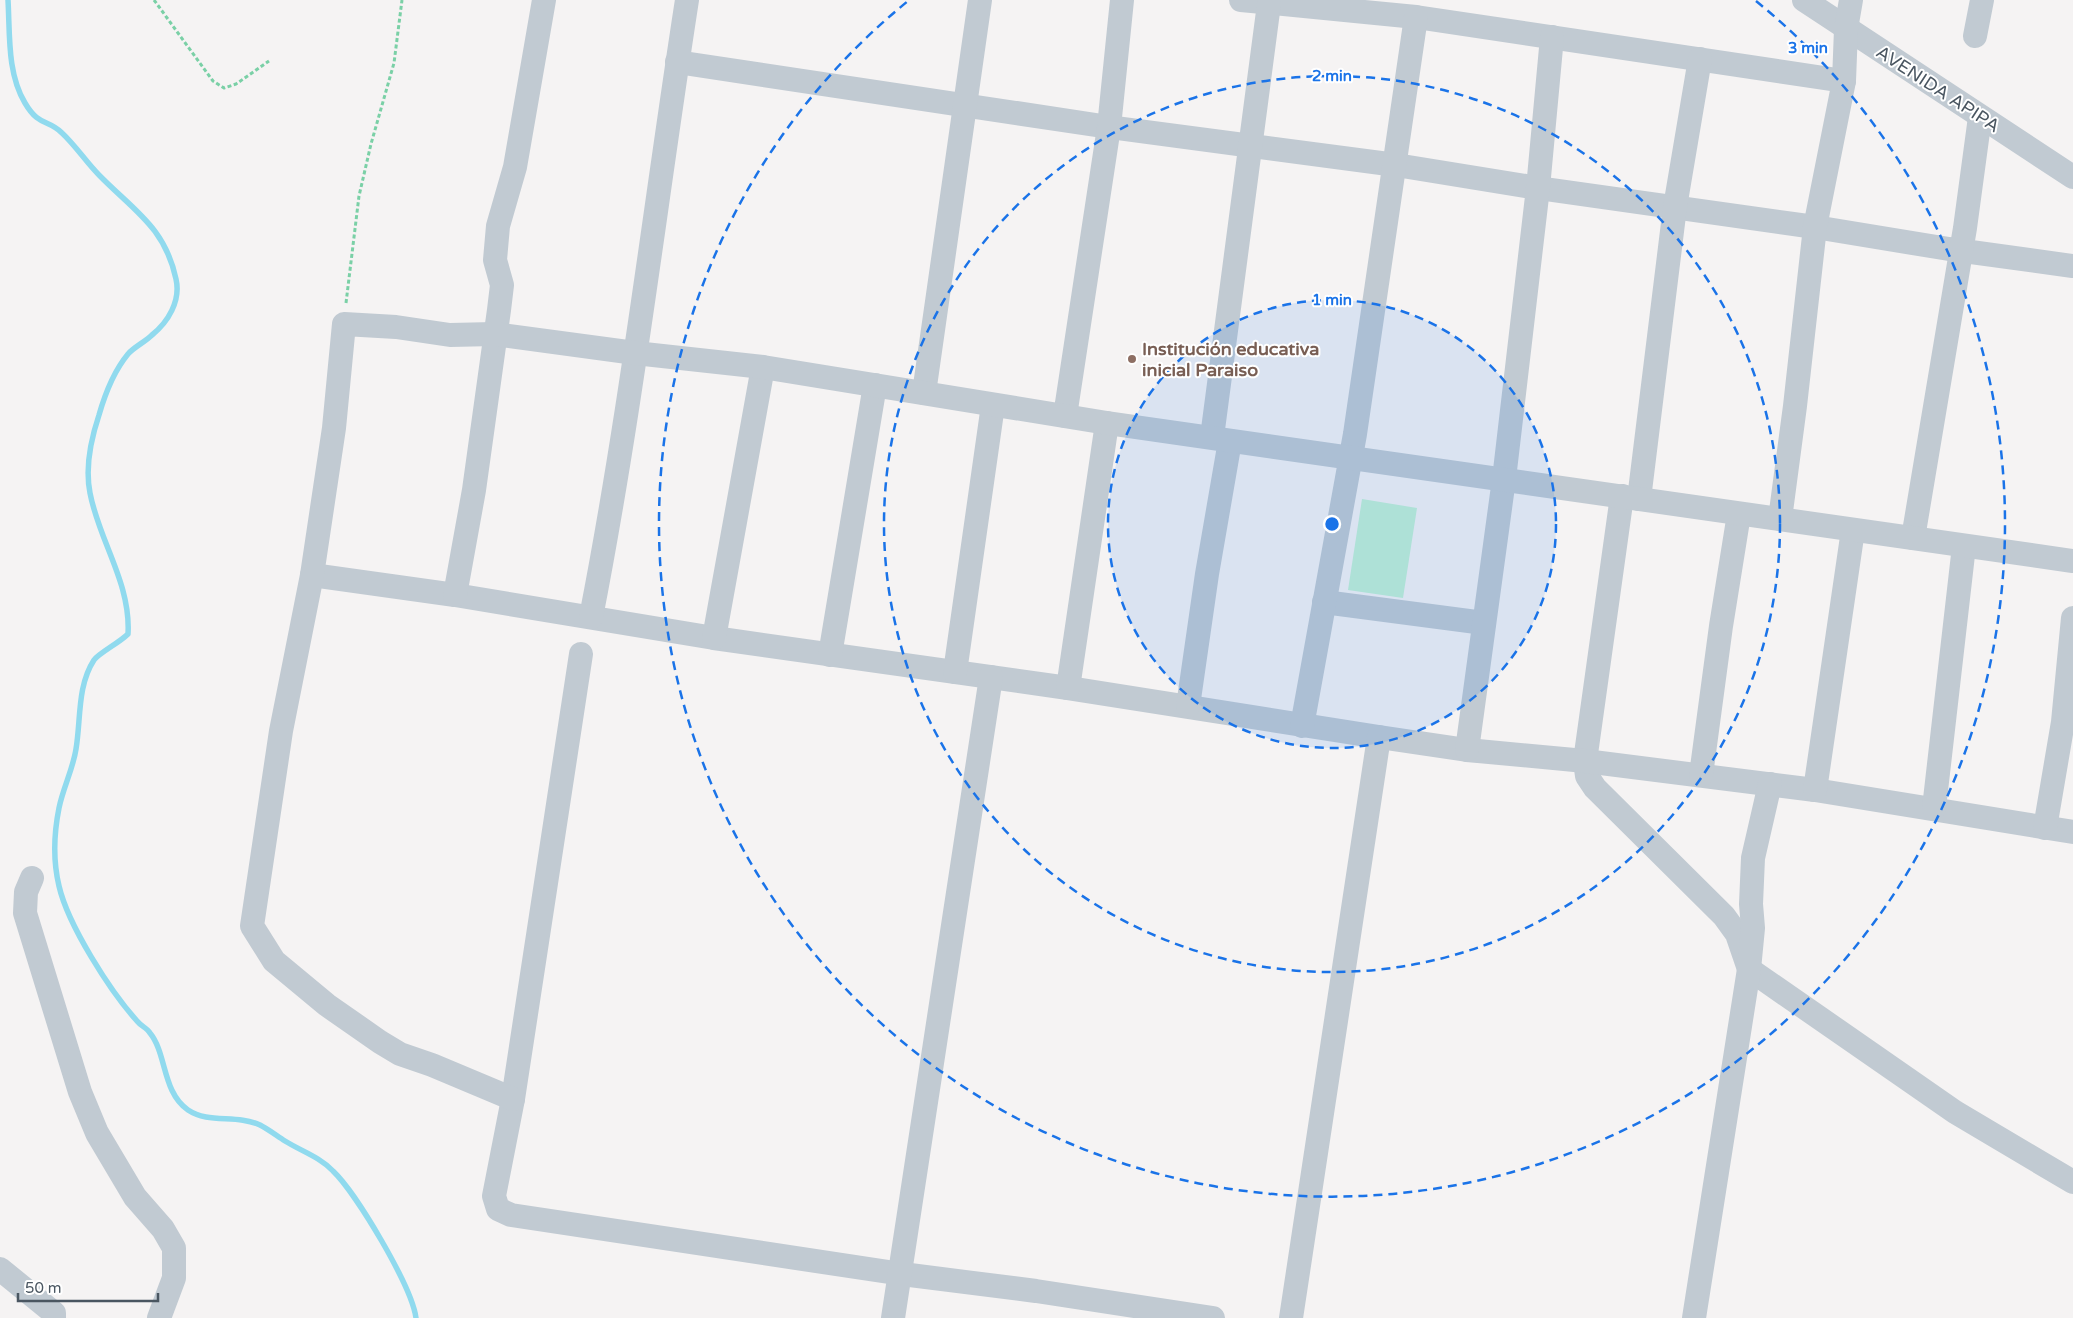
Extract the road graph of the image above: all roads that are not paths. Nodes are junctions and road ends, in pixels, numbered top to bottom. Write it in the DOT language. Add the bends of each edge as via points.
graph roads {
  1 [pos="544,0"];
  2 [pos="687,0"];
  3 [pos="980,0"];
  4 [pos="1122,0"];
  5 [pos="1241,0"];
  6 [pos="1804,0"];
  7 [pos="1851,0"];
  8 [pos="1982,0"];
  9 [pos="1269,4"];
  10 [pos="1416,17"];
  11 [pos="1846,29"];
  12 [pos="1975,36"];
  13 [pos="1552,37"];
  14 [pos="1700,59"];
  15 [pos="677,62"];
  16 [pos="1844,81"];
  17 [pos="965,104"];
  18 [pos="1980,118"];
  19 [pos="1109,127"];
  20 [pos="1250,144"];
  21 [pos="1396,165"];
  22 [pos="2073,177"];
  23 [pos="1538,188"];
  24 [pos="1675,207"];
  25 [pos="1815,227"];
  26 [pos="1960,250"];
  27 [pos="2073,266"];
  28 [pos="494,334"];
  29 [pos="636,353"];
  30 [pos="764,367"];
  31 [pos="875,385"];
  32 [pos="924,393"];
  33 [pos="993,405"];
  34 [pos="1065,416"];
  35 [pos="1107,423"];
  36 [pos="1221,439"];
  37 [pos="1350,458"];
  38 [pos="1504,479"];
  39 [pos="1630,498"];
  40 [pos="1739,514"];
  41 [pos="1780,519"];
  42 [pos="1853,530"];
  43 [pos="1913,538"];
  44 [pos="1964,546"];
  45 [pos="2073,561"];
  46 [pos="312,575"];
  47 [pos="455,595"];
  48 [pos="1324,602"];
  49 [pos="591,617"];
  50 [pos="2073,618"];
  51 [pos="1484,623"];
  52 [pos="714,638"];
  53 [pos="582,654"];
  54 [pos="830,655"];
  55 [pos="955,672"];
  56 [pos="991,677"];
  57 [pos="1068,688"];
  58 [pos="1188,706"];
  59 [pos="1302,726"];
  60 [pos="1379,738"];
  61 [pos="1467,750"];
  62 [pos="1585,761"];
  63 [pos="1701,774"];
  64 [pos="1770,784"];
  65 [pos="1815,790"];
  66 [pos="1934,808"];
  67 [pos="2045,828"];
  68 [pos="2073,832"];
  69 [pos="32,878"];
  70 [pos="1749,969"];
  71 [pos="513,1099"];
  72 [pos="2073,1182"];
  73 [pos="0,1269"];
  74 [pos="902,1274"];
  75 [pos="54,1318"];
  76 [pos="158,1318"];
  77 [pos="893,1318"];
  78 [pos="1213,1318"];
  79 [pos="1291,1318"];
  80 [pos="1694,1318"];
  1 -- 28 [label="street" via="515,167 498,226 495,260 502,285"];
  2 -- 15 [label="street"];
  3 -- 17 [label="street"];
  4 -- 19 [label="street"];
  5 -- 9 [label="street"];
  6 -- 11 [label="street, AVENIDA APIPA"];
  7 -- 11 [label="street"];
  8 -- 12 [label="street"];
  9 -- 10 [label="street"];
  9 -- 20 [label="street"];
  10 -- 13 [label="street"];
  10 -- 21 [label="street"];
  11 -- 16 [label="street"];
  11 -- 18 [label="street, AVENIDA APIPA"];
  13 -- 14 [label="street"];
  13 -- 23 [label="street"];
  14 -- 16 [label="street"];
  14 -- 24 [label="street"];
  15 -- 17 [label="street"];
  15 -- 29 [label="street"];
  16 -- 25 [label="street"];
  17 -- 19 [label="street"];
  17 -- 32 [label="street"];
  18 -- 22 [label="street, AVENIDA APIPA"];
  18 -- 26 [label="street"];
  19 -- 20 [label="street"];
  19 -- 34 [label="street"];
  20 -- 21 [label="street"];
  20 -- 36 [label="street"];
  21 -- 23 [label="street"];
  21 -- 37 [label="street"];
  23 -- 24 [label="street"];
  23 -- 38 [label="street"];
  24 -- 25 [label="street"];
  24 -- 39 [label="street"];
  25 -- 26 [label="street"];
  25 -- 41 [label="street"];
  26 -- 27 [label="street"];
  26 -- 43 [label="street"];
  28 -- 29 [label="street"];
  28 -- 46 [label="street" via="450,335 344,324 334,428"];
  28 -- 47 [label="street" via="474,490"];
  29 -- 30 [label="street"];
  29 -- 49 [label="street"];
  30 -- 31 [label="street"];
  30 -- 52 [label="street"];
  31 -- 32 [label="street"];
  31 -- 54 [label="street"];
  32 -- 33 [label="street"];
  33 -- 34 [label="street"];
  33 -- 55 [label="street"];
  34 -- 35 [label="street"];
  35 -- 36 [label="street"];
  35 -- 57 [label="street"];
  36 -- 37 [label="street"];
  36 -- 58 [label="street" via="1207,574"];
  37 -- 38 [label="street"];
  37 -- 48 [label="street"];
  38 -- 39 [label="street"];
  38 -- 51 [label="street"];
  39 -- 40 [label="street"];
  39 -- 62 [label="street"];
  40 -- 41 [label="street"];
  40 -- 63 [label="street"];
  41 -- 42 [label="street"];
  42 -- 43 [label="street"];
  42 -- 65 [label="street"];
  43 -- 44 [label="street"];
  44 -- 45 [label="street"];
  44 -- 66 [label="street"];
  46 -- 47 [label="street"];
  46 -- 71 [label="street" via="282,731 252,926 274,961 327,1006 380,1042 400,1054"];
  47 -- 49 [label="street"];
  48 -- 51 [label="street"];
  48 -- 59 [label="street"];
  49 -- 52 [label="street"];
  50 -- 67 [label="street" via="2063,722"];
  51 -- 61 [label="street"];
  52 -- 54 [label="street"];
  53 -- 71 [label="street"];
  54 -- 55 [label="street"];
  55 -- 56 [label="street"];
  56 -- 57 [label="street"];
  56 -- 74 [label="street"];
  57 -- 58 [label="street"];
  58 -- 59 [label="street"];
  59 -- 60 [label="street"];
  60 -- 61 [label="street"];
  60 -- 79 [label="street"];
  61 -- 62 [label="street"];
  62 -- 63 [label="street"];
  62 -- 70 [label="street" via="1588,776 1606,800 1724,916 1737,934"];
  63 -- 64 [label="street"];
  64 -- 65 [label="street"];
  64 -- 70 [label="street" via="1753,858 1753,928"];
  65 -- 66 [label="street"];
  66 -- 67 [label="street"];
  67 -- 68 [label="street"];
  69 -- 76 [label="street" via="26,892 25,913 80,1092 97,1133 120,1173 174,1248 174,1278"];
  70 -- 72 [label="street" via="1955,1112"];
  70 -- 80 [label="street"];
  71 -- 74 [label="street" via="494,1196 498,1209 511,1215"];
  73 -- 75 [label="street" via="54,1313"];
  74 -- 77 [label="street"];
  74 -- 78 [label="street"];
}
